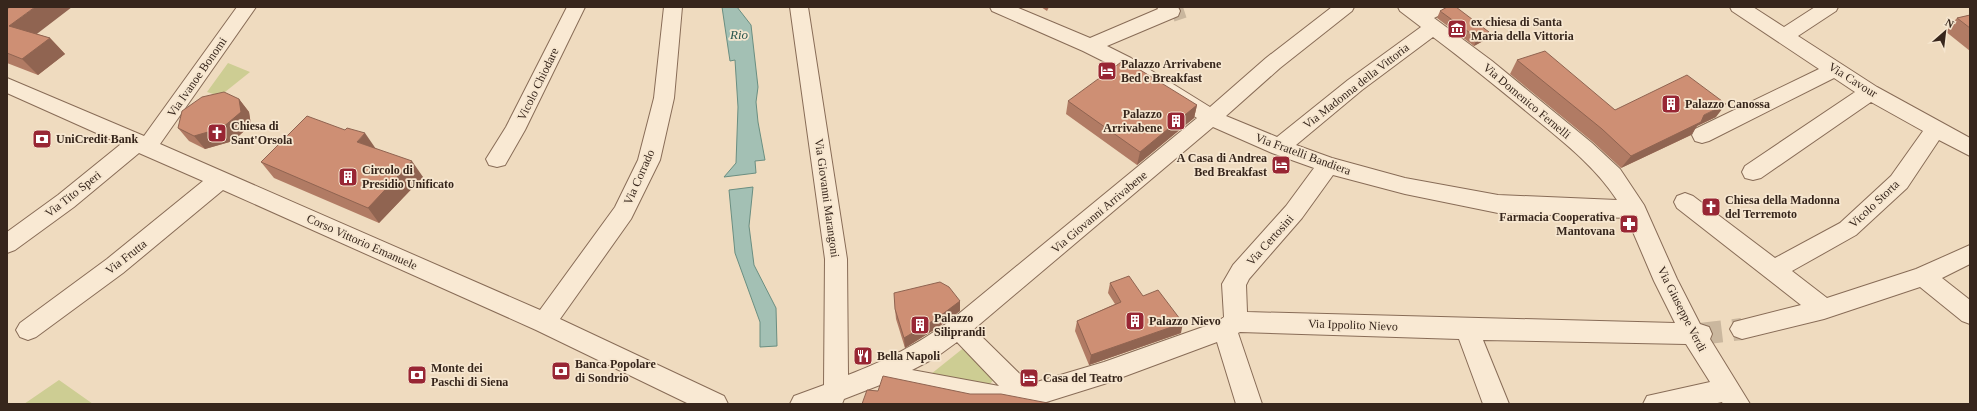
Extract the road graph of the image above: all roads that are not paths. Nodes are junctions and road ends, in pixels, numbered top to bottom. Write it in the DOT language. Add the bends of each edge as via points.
graph roads {
  1 [pos="247,7"];
  2 [pos="576,7"];
  3 [pos="673,7"];
  4 [pos="799,7"];
  5 [pos="999,7"];
  6 [pos="1345,7"];
  7 [pos="1441,7"];
  8 [pos="1739,7"];
  9 [pos="1829,7"];
  10 [pos="1169,9"];
  11 [pos="1421,17"];
  12 [pos="1784,36"];
  13 [pos="1090,46"];
  14 [pos="1836,69"];
  15 [pos="7,85"];
  16 [pos="1870,92"];
  17 [pos="1212,118"];
  18 [pos="1936,129"];
  19 [pos="1702,135"];
  20 [pos="142,144"];
  21 [pos="1279,147"];
  22 [pos="1970,148"];
  23 [pos="497,159"];
  24 [pos="1328,165"];
  25 [pos="1753,172"];
  26 [pos="221,178"];
  27 [pos="1685,202"];
  28 [pos="1634,209"];
  29 [pos="7,244"];
  30 [pos="1970,254"];
  31 [pos="1774,270"];
  32 [pos="1923,276"];
  33 [pos="1824,309"];
  34 [pos="1970,314"];
  35 [pos="544,323"];
  36 [pos="1230,325"];
  37 [pos="958,328"];
  38 [pos="1467,329"];
  39 [pos="1742,329"];
  40 [pos="28,330"];
  41 [pos="1696,334"];
  42 [pos="880,374"];
  43 [pos="832,397"];
  44 [pos="1026,397"];
  45 [pos="1733,397"];
  46 [pos="715,404"];
  47 [pos="803,404"];
  48 [pos="1249,404"];
  49 [pos="1496,404"];
  50 [pos="1656,404"];
  1 -- 20 [label="street, Via Ivanoe Bonomi"];
  2 -- 23 [label="street, Vicolo Chiodare" via="517,127"];
  3 -- 35 [label="street, Via Corrado" via="664,98 649,160 623,213"];
  4 -- 43 [label="street, Via Giovanni Marangoni" via="836,259"];
  5 -- 13 [label="street, Via Fratelli Bandiera"];
  6 -- 17 [label="street, Via Giovanni Arrivabene" via="1273,63"];
  7 -- 11 [label="street, Via Madonna della Vittoria"];
  8 -- 12 [label="street, Via Cavour"];
  9 -- 12 [label="street"];
  10 -- 13 [label="street"];
  11 -- 21 [label="street, Via Madonna della Vittoria" via="1350,88"];
  11 -- 28 [label="street, Via Domenico Fernelli" via="1585,149 1612,174"];
  12 -- 14 [label="street, Via Cavour"];
  13 -- 17 [label="street, Via Fratelli Bandiera" via="1124,63"];
  14 -- 16 [label="street, Via Cavour"];
  14 -- 19 [label="street"];
  15 -- 20 [label="street, Corso Vittorio Emanuele"];
  16 -- 18 [label="street, Via Cavour"];
  16 -- 25 [label="street"];
  17 -- 21 [label="street, Via Fratelli Bandiera"];
  17 -- 37 [label="street, Via Giovanni Arrivabene"];
  18 -- 22 [label="street, Via Cavour"];
  18 -- 31 [label="street, Vicolo Storta" via="1899,182 1848,229"];
  20 -- 26 [label="street, Corso Vittorio Emanuele"];
  20 -- 29 [label="street, Via Tito Speri"];
  21 -- 24 [label="street, Via Fratelli Bandiera"];
  24 -- 28 [label="street, Via Fratelli Bandiera" via="1405,186 1498,204"];
  24 -- 36 [label="street, Via Certosini" via="1294,212 1234,284"];
  26 -- 35 [label="street, Corso Vittorio Emanuele"];
  26 -- 40 [label="street, Via Frutta" via="114,266"];
  27 -- 31 [label="street"];
  28 -- 41 [label="street, Via Giuseppe Verdi" via="1666,281"];
  30 -- 32 [label="street"];
  31 -- 33 [label="street"];
  32 -- 33 [label="street"];
  32 -- 34 [label="street"];
  33 -- 39 [label="street"];
  35 -- 46 [label="street, Corso Vittorio Emanuele"];
  36 -- 38 [label="street, Via Ippolito Nievo"];
  36 -- 44 [label="street, Via Ippolito Nievo" via="1104,373"];
  36 -- 48 [label="street, Via Certosini"];
  37 -- 42 [label="street, Via Giovanni Arrivabene" via="926,351"];
  37 -- 44 [label="street"];
  38 -- 41 [label="street, Via Ippolito Nievo"];
  38 -- 49 [label="street"];
  41 -- 45 [label="street, Via Giuseppe Verdi"];
  42 -- 43 [label="street, Via Giovanni Arrivabene"];
  42 -- 44 [label="street, Via Ippolito Nievo" via="991,397"];
  43 -- 47 [label="street, Via Giovanni Arrivabene"];
  45 -- 50 [label="street"];
}
